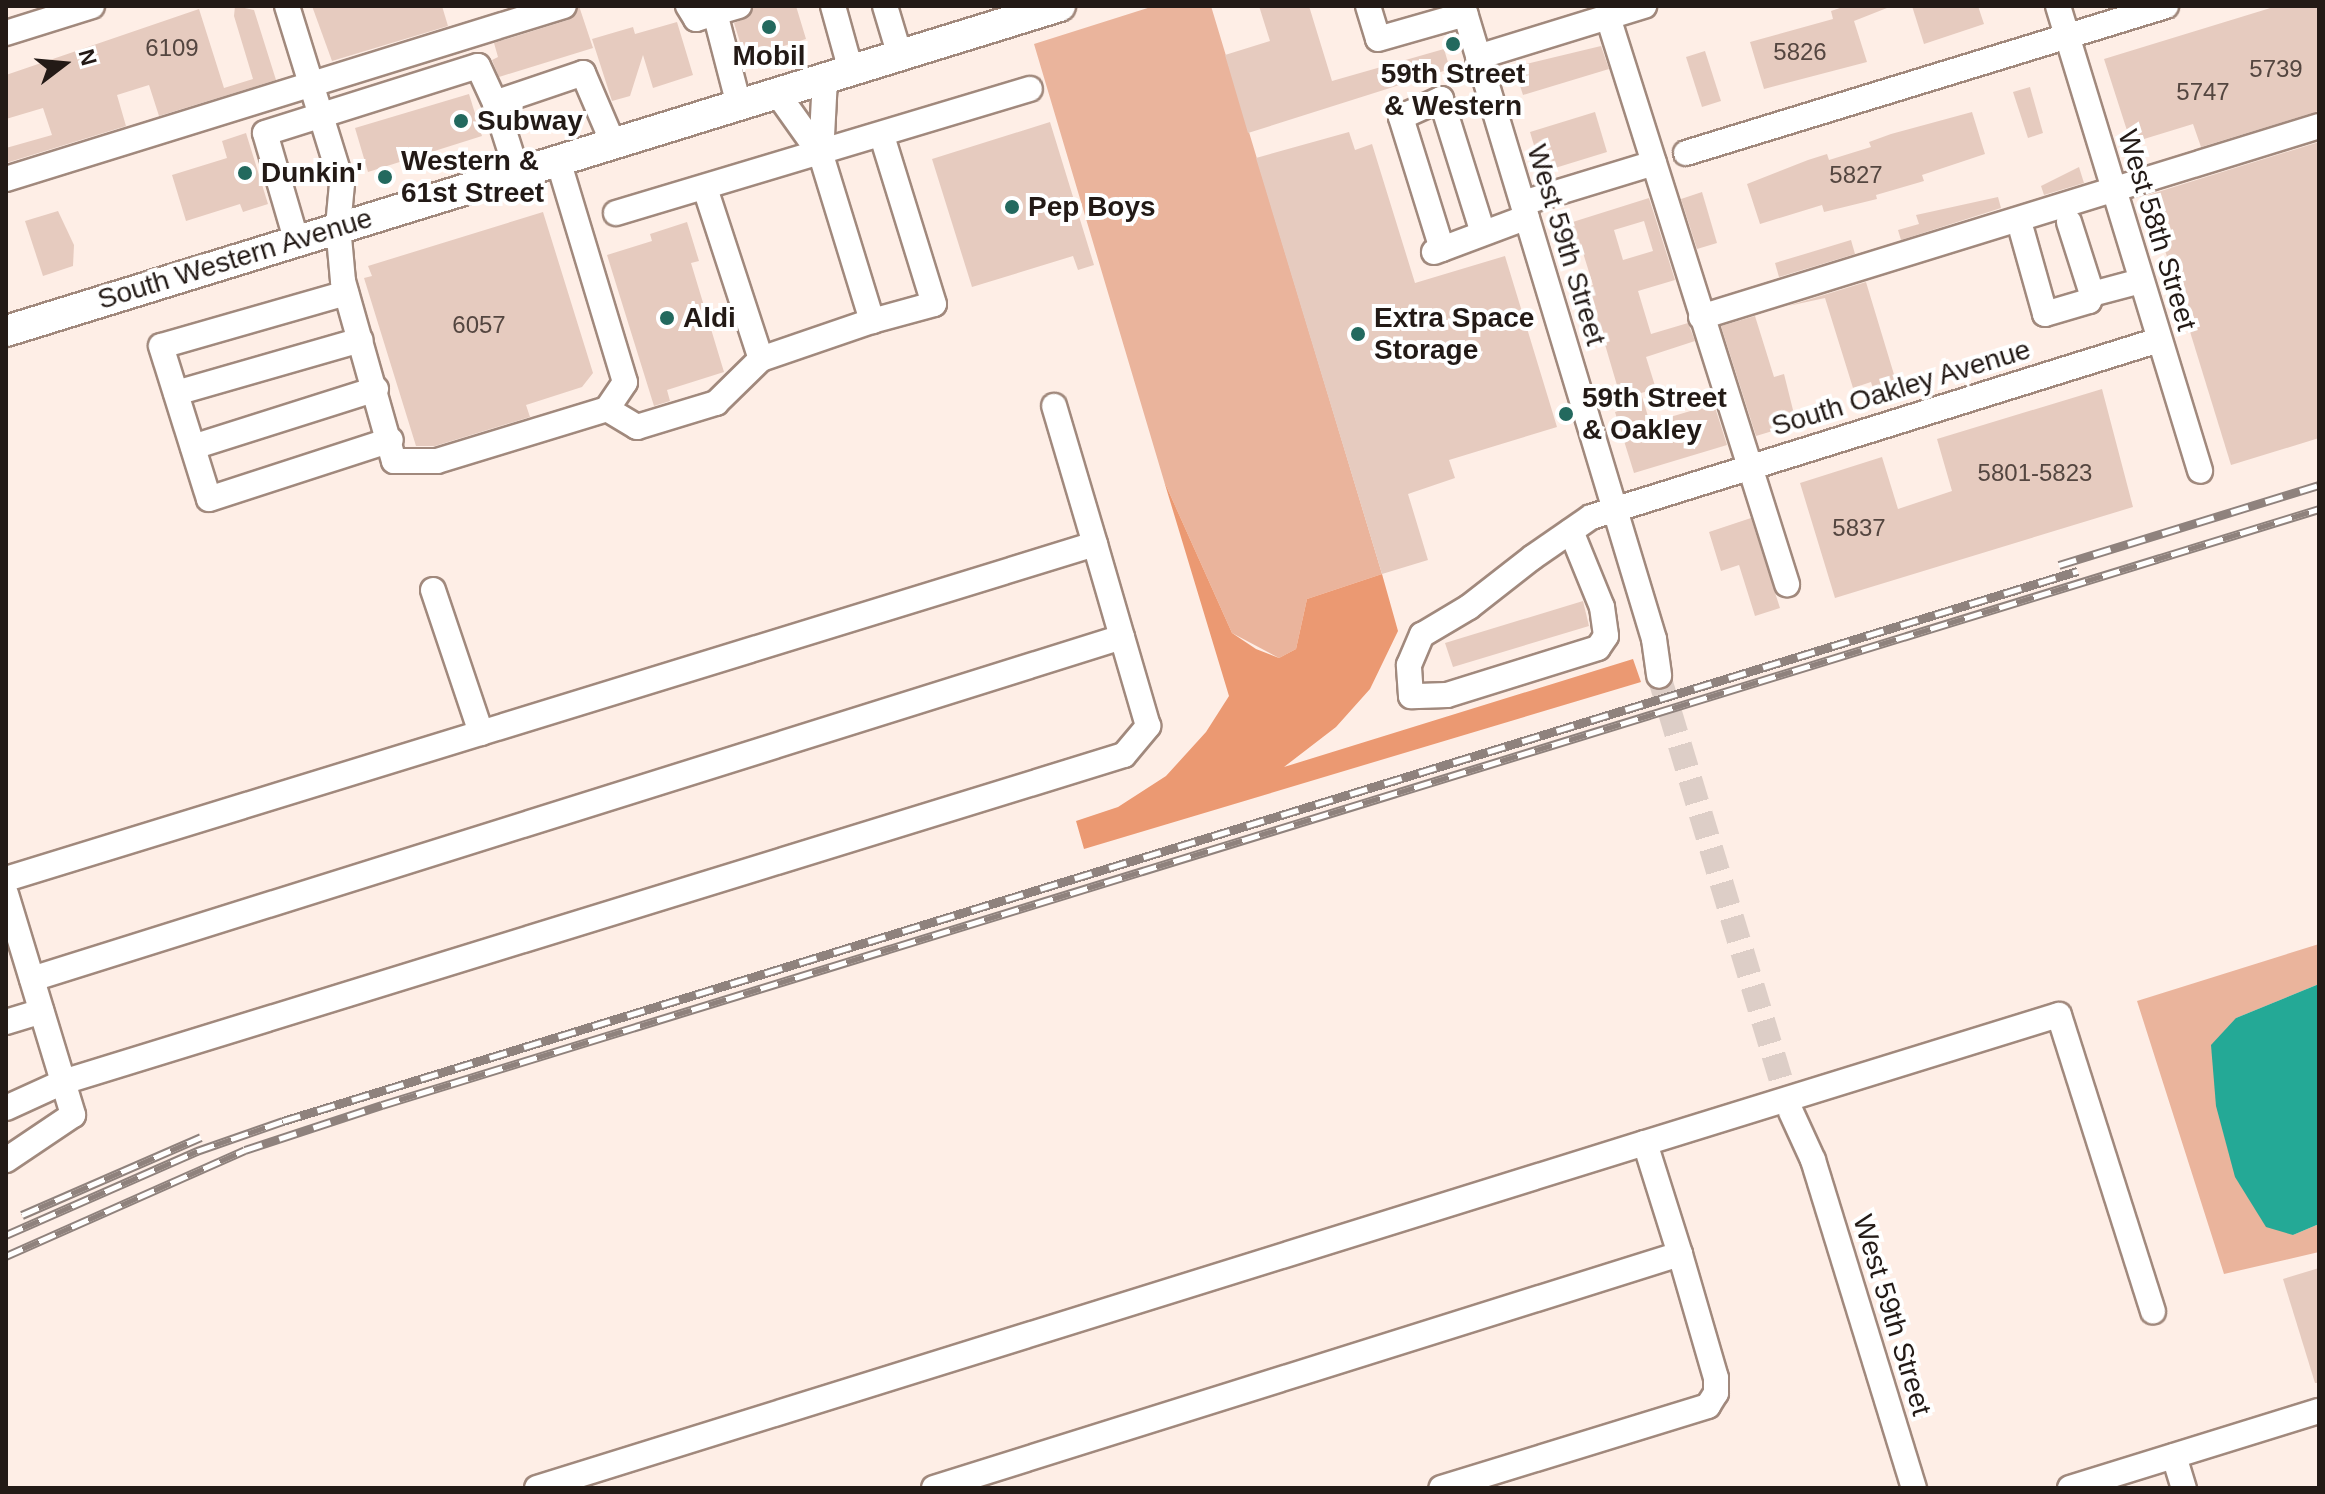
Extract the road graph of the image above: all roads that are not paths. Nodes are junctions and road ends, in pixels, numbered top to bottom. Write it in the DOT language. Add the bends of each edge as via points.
graph roads {
  1 [pos="92,6"];
  2 [pos="287,6"];
  3 [pos="564,6"];
  4 [pos="688,6"];
  5 [pos="739,6"];
  6 [pos="833,6"];
  7 [pos="885,6"];
  8 [pos="1060,6"];
  9 [pos="1368,6"];
  10 [pos="1644,6"];
  11 [pos="2058,6"];
  12 [pos="2166,6"];
  13 [pos="1465,10"];
  14 [pos="715,13"];
  15 [pos="1414,17"];
  16 [pos="1608,17"];
  17 [pos="6,33"];
  18 [pos="2067,36"];
  19 [pos="900,56"];
  20 [pos="1478,57"];
  21 [pos="838,75"];
  22 [pos="311,84"];
  23 [pos="1030,89"];
  24 [pos="777,93"];
  25 [pos="495,103"];
  26 [pos="739,105"];
  27 [pos="320,113"];
  28 [pos="2319,126"];
  29 [pos="882,136"];
  30 [pos="613,143"];
  31 [pos="1686,153"];
  32 [pos="821,155"];
  33 [pos="558,160"];
  34 [pos="1654,163"];
  35 [pos="517,172"];
  36 [pos="6,179"];
  37 [pos="705,188"];
  38 [pos="2114,189"];
  39 [pos="1525,210"];
  40 [pos="616,213"];
  41 [pos="2069,222"];
  42 [pos="338,226"];
  43 [pos="2022,232"];
  44 [pos="1483,233"];
  45 [pos="296,239"];
  46 [pos="2141,281"];
  47 [pos="346,293"];
  48 [pos="2092,294"];
  49 [pos="1701,317"];
  50 [pos="872,321"];
  51 [pos="6,331"];
  52 [pos="361,340"];
  53 [pos="2159,340"];
  54 [pos="761,359"];
  55 [pos="376,389"];
  56 [pos="176,393"];
  57 [pos="1054,406"];
  58 [pos="607,409"];
  59 [pos="193,447"];
  60 [pos="393,450"];
  61 [pos="1749,466"];
  62 [pos="2200,471"];
  63 [pos="1614,507"];
  64 [pos="1571,531"];
  65 [pos="1095,544"];
  66 [pos="1787,584"];
  67 [pos="433,590"];
  68 [pos="1122,637"];
  69 [pos="1665,674"];
  70 [pos="481,733"];
  71 [pos="6,879"];
  72 [pos="6,894"];
  73 [pos="32,979"];
  74 [pos="41,1011"];
  75 [pos="6,1022"];
  76 [pos="63,1082"];
  77 [pos="6,1108"];
  78 [pos="1798,1110"];
  79 [pos="1645,1143"];
  80 [pos="6,1160"];
  81 [pos="1680,1254"];
  82 [pos="2153,1311"];
  83 [pos="2319,1411"];
  84 [pos="2174,1456"];
  85 [pos="537,1488"];
  86 [pos="934,1488"];
  87 [pos="1441,1488"];
  88 [pos="1914,1488"];
  89 [pos="2070,1488"];
  90 [pos="2184,1488"];
  1 -- 17 [label="street"];
  2 -- 22 [label="street"];
  3 -- 22 [label="street"];
  4 -- 14 [label="street" via="696,19"];
  5 -- 14 [label="street"];
  6 -- 21 [label="street"];
  7 -- 19 [label="street"];
  8 -- 19 [label="main road, South Western Avenue"];
  9 -- 15 [label="street" via="1378,39"];
  10 -- 16 [label="street"];
  11 -- 18 [label="street, West 58th Street"];
  12 -- 18 [label="street"];
  13 -- 15 [label="street"];
  13 -- 20 [label="street, West 59th Street"];
  14 -- 26 [label="street"];
  16 -- 20 [label="street"];
  16 -- 34 [label="street"];
  18 -- 31 [label="street"];
  18 -- 38 [label="street, West 58th Street"];
  19 -- 21 [label="main road, South Western Avenue"];
  20 -- 39 [label="street, West 59th Street"];
  21 -- 24 [label="main road, South Western Avenue"];
  21 -- 32 [label="street"];
  22 -- 27 [label="street"];
  22 -- 36 [label="street"];
  23 -- 29 [label="street"];
  24 -- 26 [label="main road, South Western Avenue"];
  24 -- 32 [label="street"];
  25 -- 27 [label="street" via="478,66"];
  25 -- 30 [label="street" via="583,73"];
  25 -- 35 [label="street"];
  26 -- 30 [label="main road, South Western Avenue"];
  27 -- 42 [label="street" via="342,184"];
  27 -- 45 [label="street" via="265,133"];
  28 -- 38 [label="street"];
  29 -- 32 [label="street"];
  29 -- 50 [label="street" via="934,304"];
  30 -- 33 [label="main road, South Western Avenue"];
  32 -- 37 [label="street"];
  32 -- 50 [label="street"];
  33 -- 35 [label="main road, South Western Avenue"];
  33 -- 58 [label="street" via="625,382"];
  34 -- 39 [label="street"];
  34 -- 49 [label="street"];
  35 -- 42 [label="main road, South Western Avenue"];
  37 -- 40 [label="street"];
  37 -- 54 [label="street"];
  38 -- 46 [label="street, West 58th Street"];
  38 -- 49 [label="street"];
  39 -- 44 [label="street"];
  39 -- 63 [label="street, West 59th Street"];
  41 -- 48 [label="street"];
  42 -- 45 [label="main road, South Western Avenue"];
  42 -- 47 [label="street"];
  43 -- 48 [label="street" via="2045,314 2089,301"];
  44 -- 44 [label="street" via="1441,99 1401,117 1438,250"];
  45 -- 51 [label="main road, South Western Avenue"];
  46 -- 48 [label="street"];
  46 -- 53 [label="street, West 58th Street"];
  47 -- 52 [label="street"];
  47 -- 56 [label="street" via="161,346"];
  49 -- 61 [label="street"];
  50 -- 54 [label="street"];
  52 -- 55 [label="street"];
  52 -- 56 [label="street"];
  53 -- 61 [label="street, South Oakley Avenue"];
  53 -- 62 [label="street, West 58th Street"];
  54 -- 58 [label="street" via="716,403 637,427"];
  55 -- 59 [label="street"];
  55 -- 60 [label="street"];
  56 -- 59 [label="street"];
  57 -- 65 [label="street"];
  58 -- 60 [label="street" via="437,461"];
  59 -- 60 [label="street" via="209,499"];
  61 -- 63 [label="street, South Oakley Avenue"];
  61 -- 66 [label="street"];
  63 -- 64 [label="street, South Oakley Avenue"];
  63 -- 69 [label="street, West 59th Street"];
  64 -- 64 [label="street, South Oakley Avenue" via="1422,635 1409,665 1411,696 1447,695 1598,648 1606,636 1602,607"];
  65 -- 68 [label="street"];
  65 -- 70 [label="street"];
  67 -- 70 [label="street"];
  68 -- 73 [label="street"];
  68 -- 76 [label="street" via="1148,726 1124,755"];
  70 -- 71 [label="street"];
  72 -- 73 [label="street"];
  73 -- 74 [label="street"];
  74 -- 75 [label="street"];
  74 -- 76 [label="street"];
  76 -- 77 [label="street"];
  76 -- 80 [label="street" via="73,1115"];
  78 -- 88 [label="street, West 59th Street"];
  79 -- 81 [label="street"];
  79 -- 82 [label="street" via="2059,1015"];
  79 -- 85 [label="street"];
  81 -- 86 [label="street"];
  81 -- 87 [label="street" via="1716,1378 1716,1393 1708,1406"];
  83 -- 84 [label="street"];
  84 -- 89 [label="street"];
  84 -- 90 [label="street"];
}
